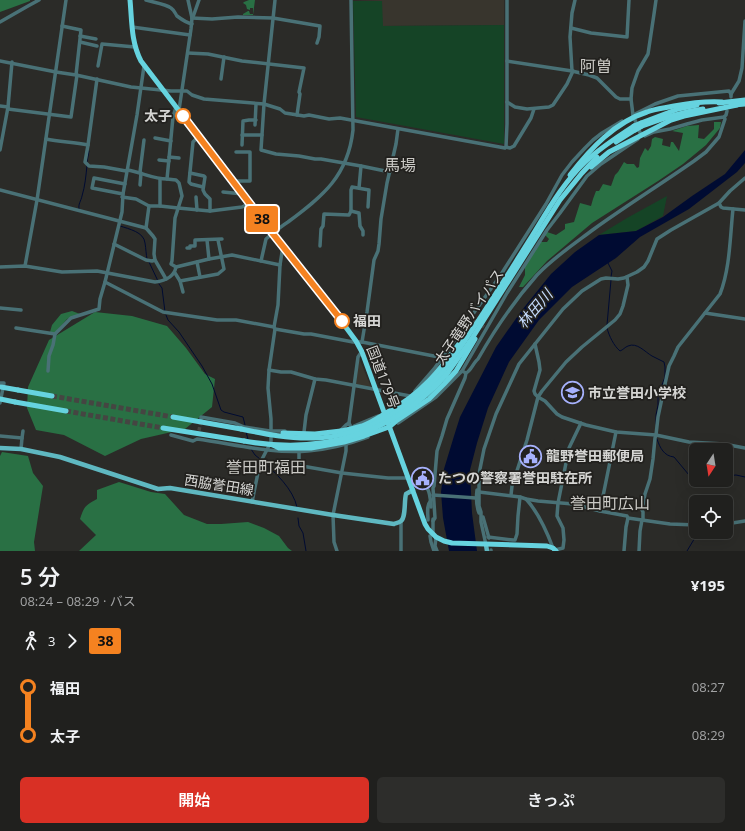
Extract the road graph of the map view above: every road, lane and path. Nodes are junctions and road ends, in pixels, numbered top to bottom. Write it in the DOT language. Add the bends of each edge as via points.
graph roads {
  1 [pos="39,0"];
  2 [pos="66,0"];
  3 [pos="130,0"];
  4 [pos="146,0"];
  5 [pos="188,0"];
  6 [pos="199,0"];
  7 [pos="275,0"];
  8 [pos="351,0"];
  9 [pos="507,0"];
  10 [pos="575,0"];
  11 [pos="629,0"];
  12 [pos="656,0"];
  13 [pos="192,18"];
  14 [pos="273,18"];
  15 [pos="745,20"];
  16 [pos="0,22"];
  17 [pos="192,24"];
  18 [pos="62,26"];
  19 [pos="132,27"];
  20 [pos="571,28"];
  21 [pos="190,35"];
  22 [pos="80,36"];
  23 [pos="96,39"];
  24 [pos="80,42"];
  25 [pos="318,43"];
  26 [pos="97,46"];
  27 [pos="135,46"];
  28 [pos="188,53"];
  29 [pos="224,57"];
  30 [pos="0,61"];
  31 [pos="507,61"];
  32 [pos="12,62"];
  33 [pos="268,64"];
  34 [pos="98,66"];
  35 [pos="144,66"];
  36 [pos="572,71"];
  37 [pos="56,72"];
  38 [pos="76,75"];
  39 [pos="97,79"];
  40 [pos="221,79"];
  41 [pos="141,88"];
  42 [pos="162,89"];
  43 [pos="182,90"];
  44 [pos="631,99"];
  45 [pos="745,100"];
  46 [pos="507,102"];
  47 [pos="722,102"];
  48 [pos="738,103"];
  49 [pos="256,104"];
  50 [pos="264,104"];
  51 [pos="745,104"];
  52 [pos="0,106"];
  53 [pos="8,108"];
  54 [pos="177,109"];
  55 [pos="534,109"];
  56 [pos="727,111"];
  57 [pos="50,114"];
  58 [pos="297,115"];
  59 [pos="634,116"];
  60 [pos="724,117"];
  61 [pos="256,120"];
  62 [pos="353,121"];
  63 [pos="256,124"];
  64 [pos="641,125"];
  65 [pos="2,127"];
  66 [pos="634,128"];
  67 [pos="398,129"];
  68 [pos="242,135"];
  69 [pos="262,135"];
  70 [pos="641,135"];
  71 [pos="198,136"];
  72 [pos="155,138"];
  73 [pos="46,139"];
  74 [pos="144,140"];
  75 [pos="171,141"];
  76 [pos="88,145"];
  77 [pos="242,145"];
  78 [pos="506,147"];
  79 [pos="0,150"];
  80 [pos="236,152"];
  81 [pos="179,158"];
  82 [pos="169,159"];
  83 [pos="159,160"];
  84 [pos="344,163"];
  85 [pos="361,166"];
  86 [pos="127,170"];
  87 [pos="390,172"];
  88 [pos="141,173"];
  89 [pos="190,173"];
  90 [pos="584,174"];
  91 [pos="745,178"];
  92 [pos="160,179"];
  93 [pos="167,179"];
  94 [pos="232,181"];
  95 [pos="124,184"];
  96 [pos="140,185"];
  97 [pos="203,187"];
  98 [pos="359,188"];
  99 [pos="0,190"];
  100 [pos="223,192"];
  101 [pos="243,194"];
  102 [pos="122,196"];
  103 [pos="196,197"];
  104 [pos="37,200"];
  105 [pos="248,200"];
  106 [pos="719,203"];
  107 [pos="549,205"];
  108 [pos="149,206"];
  109 [pos="160,206"];
  110 [pos="368,207"];
  111 [pos="178,208"];
  112 [pos="733,209"];
  113 [pos="197,210"];
  114 [pos="745,210"];
  115 [pos="210,211"];
  116 [pos="351,211"];
  117 [pos="119,221"];
  118 [pos="146,228"];
  119 [pos="273,234"];
  120 [pos="363,235"];
  121 [pos="207,240"];
  122 [pos="114,244"];
  123 [pos="282,246"];
  124 [pos="320,246"];
  125 [pos="187,248"];
  126 [pos="222,257"];
  127 [pos="209,259"];
  128 [pos="155,260"];
  129 [pos="261,261"];
  130 [pos="197,262"];
  131 [pos="280,265"];
  132 [pos="25,266"];
  133 [pos="0,267"];
  134 [pos="176,268"];
  135 [pos="107,273"];
  136 [pos="175,273"];
  137 [pos="200,277"];
  138 [pos="627,277"];
  139 [pos="166,279"];
  140 [pos="180,281"];
  141 [pos="105,282"];
  142 [pos="183,292"];
  143 [pos="496,301"];
  144 [pos="0,308"];
  145 [pos="20,310"];
  146 [pos="705,313"];
  147 [pos="745,319"];
  148 [pos="473,321"];
  149 [pos="16,328"];
  150 [pos="275,328"];
  151 [pos="55,334"];
  152 [pos="359,342"];
  153 [pos="535,344"];
  154 [pos="362,352"];
  155 [pos="444,358"];
  156 [pos="269,370"];
  157 [pos="48,371"];
  158 [pos="462,371"];
  159 [pos="444,374"];
  160 [pos="315,379"];
  161 [pos="0,385"];
  162 [pos="354,386"];
  163 [pos="375,389"];
  164 [pos="52,396"];
  165 [pos="410,396"];
  166 [pos="538,397"];
  167 [pos="0,399"];
  168 [pos="0,403"];
  169 [pos="396,408"];
  170 [pos="66,411"];
  171 [pos="385,414"];
  172 [pos="173,417"];
  173 [pos="201,418"];
  174 [pos="581,424"];
  175 [pos="350,425"];
  176 [pos="387,427"];
  177 [pos="164,428"];
  178 [pos="342,430"];
  179 [pos="23,431"];
  180 [pos="270,431"];
  181 [pos="256,432"];
  182 [pos="304,432"];
  183 [pos="616,432"];
  184 [pos="171,435"];
  185 [pos="656,435"];
  186 [pos="0,436"];
  187 [pos="22,438"];
  188 [pos="345,444"];
  189 [pos="273,445"];
  190 [pos="0,448"];
  191 [pos="745,448"];
  192 [pos="21,449"];
  193 [pos="267,450"];
  194 [pos="299,451"];
  195 [pos="342,472"];
  196 [pos="409,478"];
  197 [pos="479,485"];
  198 [pos="412,488"];
  199 [pos="479,492"];
  200 [pos="434,495"];
  201 [pos="511,495"];
  202 [pos="520,496"];
  203 [pos="475,498"];
  204 [pos="526,499"];
  205 [pos="431,500"];
  206 [pos="252,502"];
  207 [pos="558,503"];
  208 [pos="600,511"];
  209 [pos="481,512"];
  210 [pos="333,515"];
  211 [pos="628,518"];
  212 [pos="481,519"];
  213 [pos="428,520"];
  214 [pos="643,520"];
  215 [pos="745,521"];
  216 [pos="401,522"];
  217 [pos="433,522"];
  218 [pos="733,523"];
  219 [pos="689,525"];
  220 [pos="435,537"];
  221 [pos="486,545"];
  222 [pos="556,550"];
  223 [pos="337,551"];
  224 [pos="401,551"];
  225 [pos="434,551"];
  226 [pos="490,551"];
  227 [pos="624,551"];
  228 [pos="639,551"];
  1 -- 16 [label="street"];
  2 -- 18 [label="street"];
  3 -- 19 [label="highway, 国道179号"];
  4 -- 17 [label="street" via="172,8 180,18"];
  5 -- 13 [label="street"];
  6 -- 13 [label="street"];
  7 -- 14 [label="street"];
  8 -- 62 [label="street"];
  9 -- 31 [label="street"];
  10 -- 20 [label="street"];
  11 -- 20 [label="street" via="627,37"];
  12 -- 44 [label="street" via="648,54 635,78"];
  13 -- 14 [label="street"];
  13 -- 17 [label="street"];
  14 -- 25 [label="street" via="320,26"];
  14 -- 33 [label="street"];
  15 -- 59 [label="street" via="742,68 731,96 729,91 678,96 655,104"];
  17 -- 21 [label="street"];
  18 -- 22 [label="street" via="81,30"];
  18 -- 37 [label="street"];
  19 -- 21 [label="street"];
  19 -- 27 [label="highway, 国道179号"];
  20 -- 36 [label="street"];
  21 -- 28 [label="street"];
  22 -- 23 [label="street"];
  22 -- 24 [label="street"];
  24 -- 26 [label="street"];
  24 -- 38 [label="street"];
  27 -- 34 [label="street" via="102,44"];
  27 -- 35 [label="highway, 国道179号"];
  28 -- 29 [label="street"];
  28 -- 43 [label="street"];
  29 -- 33 [label="street"];
  29 -- 40 [label="street"];
  30 -- 32 [label="street"];
  31 -- 36 [label="street"];
  31 -- 46 [label="street"];
  32 -- 37 [label="street"];
  32 -- 53 [label="street"];
  33 -- 50 [label="street"];
  33 -- 58 [label="street" via="304,68"];
  35 -- 41 [label="street"];
  35 -- 42 [label="highway, 国道179号"];
  36 -- 44 [label="street" via="597,78 620,99"];
  36 -- 55 [label="street" via="553,105"];
  37 -- 38 [label="street"];
  37 -- 57 [label="street"];
  38 -- 39 [label="street"];
  38 -- 57 [label="street" via="71,117"];
  39 -- 41 [label="street"];
  39 -- 76 [label="street"];
  41 -- 42 [label="street"];
  41 -- 86 [label="street"];
  42 -- 43 [label="street"];
  42 -- 54 [label="highway, 国道179号"];
  43 -- 49 [label="street" via="204,99"];
  43 -- 54 [label="street"];
  44 -- 59 [label="street"];
  45 -- 48 [label="highway, 太子竜野バイパス"];
  46 -- 55 [label="street" via="522,109"];
  46 -- 78 [label="street"];
  47 -- 48 [label="highway, 太子竜野バイパス"];
  47 -- 59 [label="highway" via="705,101 647,111"];
  47 -- 64 [label="highway, 太子竜野バイパス" via="678,109"];
  48 -- 51 [label="highway, 太子竜野バイパス"];
  48 -- 64 [label="highway, 太子竜野バイパス" via="690,111"];
  48 -- 70 [label="highway" via="671,120"];
  49 -- 50 [label="street"];
  49 -- 61 [label="street"];
  50 -- 58 [label="street"];
  50 -- 69 [label="street"];
  52 -- 53 [label="street"];
  53 -- 57 [label="street"];
  53 -- 65 [label="street"];
  54 -- 71 [label="highway, 国道179号"];
  54 -- 75 [label="street" via="173,117"];
  55 -- 78 [label="street" via="514,146"];
  56 -- 60 [label="street"];
  57 -- 73 [label="street"];
  58 -- 62 [label="street"];
  59 -- 70 [label="street"];
  59 -- 107 [label="highway" via="618,126 580,161"];
  59 -- 107 [label="street" via="602,133 585,148 554,188"];
  60 -- 70 [label="street"];
  60 -- 158 [label="street" via="719,137 706,152 564,251 538,275 509,309 468,372"];
  61 -- 63 [label="street"];
  61 -- 68 [label="street" via="242,121"];
  62 -- 67 [label="street"];
  62 -- 84 [label="street" via="352,140"];
  64 -- 66 [label="highway, 太子竜野バイパス, bridge"];
  65 -- 79 [label="street"];
  66 -- 90 [label="highway, 太子竜野バイパス" via="607,147 593,160"];
  66 -- 107 [label="highway, 太子竜野バイパス" via="608,143 585,162"];
  67 -- 78 [label="street"];
  67 -- 87 [label="street"];
  68 -- 69 [label="street"];
  68 -- 77 [label="street"];
  69 -- 84 [label="street" via="262,151"];
  70 -- 90 [label="highway" via="609,152"];
  71 -- 89 [label="street" via="193,142"];
  71 -- 94 [label="highway, 国道179号"];
  72 -- 75 [label="street"];
  73 -- 76 [label="street"];
  73 -- 104 [label="street"];
  74 -- 88 [label="street"];
  75 -- 82 [label="street"];
  76 -- 86 [label="street" via="85,162 89,166"];
  80 -- 94 [label="street" via="250,152 250,182"];
  81 -- 82 [label="street"];
  82 -- 83 [label="street"];
  82 -- 93 [label="street"];
  84 -- 85 [label="street"];
  84 -- 119 [label="street" via="329,187"];
  85 -- 87 [label="street"];
  85 -- 98 [label="street"];
  86 -- 88 [label="street"];
  86 -- 95 [label="street"];
  87 -- 152 [label="street" via="381,219 380,244 374,260 367,312"];
  88 -- 92 [label="street"];
  88 -- 96 [label="street"];
  89 -- 97 [label="street" via="190,184"];
  89 -- 97 [label="street" via="204,176"];
  90 -- 143 [label="highway, 太子竜野バイパス" via="560,200"];
  90 -- 158 [label="street" via="524,263"];
  91 -- 106 [label="street"];
  92 -- 93 [label="street"];
  92 -- 109 [label="street"];
  93 -- 111 [label="street" via="176,180 181,188 182,196"];
  94 -- 101 [label="highway, 国道179号"];
  95 -- 102 [label="street"];
  95 -- 102 [label="street" via="94,178 92,188"];
  97 -- 115 [label="street" via="204,193 210,199"];
  98 -- 110 [label="street" via="369,190"];
  98 -- 116 [label="street" via="352,187"];
  99 -- 104 [label="street"];
  100 -- 101 [label="street"];
  101 -- 105 [label="highway, 国道179号"];
  102 -- 108 [label="street" via="136,199"];
  102 -- 117 [label="street"];
  103 -- 113 [label="street"];
  104 -- 117 [label="street"];
  104 -- 132 [label="street"];
  105 -- 115 [label="street" via="242,207"];
  105 -- 119 [label="highway, 国道179号"];
  106 -- 112 [label="street" via="721,207"];
  106 -- 138 [label="street" via="658,239 644,267"];
  107 -- 148 [label="highway, 太子竜野バイパス"];
  107 -- 148 [label="street"];
  108 -- 109 [label="street"];
  108 -- 118 [label="street"];
  109 -- 111 [label="street"];
  111 -- 113 [label="street"];
  111 -- 134 [label="street" via="171,264"];
  112 -- 114 [label="street"];
  112 -- 146 [label="street" via="723,286"];
  113 -- 115 [label="street"];
  116 -- 120 [label="street" via="359,213"];
  116 -- 124 [label="street" via="349,215 324,214 323,226 320,229"];
  117 -- 118 [label="street"];
  117 -- 122 [label="street"];
  118 -- 128 [label="street" via="155,239"];
  119 -- 123 [label="highway, 国道179号"];
  119 -- 129 [label="street" via="265,240"];
  121 -- 125 [label="street" via="195,240 195,246"];
  121 -- 126 [label="street" via="220,239"];
  121 -- 127 [label="street"];
  122 -- 128 [label="street" via="146,260"];
  122 -- 135 [label="street"];
  123 -- 131 [label="street"];
  123 -- 152 [label="highway, 国道179号"];
  126 -- 127 [label="street"];
  126 -- 129 [label="street" via="232,256"];
  126 -- 137 [label="street" via="224,269 218,274"];
  127 -- 130 [label="street"];
  128 -- 139 [label="street"];
  129 -- 131 [label="street"];
  130 -- 134 [label="street"];
  130 -- 137 [label="street"];
  131 -- 150 [label="street"];
  132 -- 133 [label="street"];
  132 -- 135 [label="street" via="62,272"];
  134 -- 136 [label="street"];
  135 -- 139 [label="street" via="155,282"];
  135 -- 141 [label="street"];
  136 -- 139 [label="street"];
  136 -- 140 [label="street"];
  137 -- 140 [label="street"];
  138 -- 153 [label="street" via="601,279 582,291 563,308"];
  138 -- 166 [label="street" via="628,285 620,314 566,362"];
  140 -- 142 [label="street"];
  141 -- 150 [label="street" via="163,312 225,321 236,320"];
  141 -- 151 [label="street" via="99,309 71,318"];
  143 -- 159 [label="highway, 太子竜野バイパス" via="459,357"];
  143 -- 176 [label="highway" via="456,371 429,399"];
  144 -- 145 [label="street"];
  146 -- 147 [label="street"];
  146 -- 185 [label="street" via="678,347 669,366"];
  148 -- 155 [label="street"];
  148 -- 159 [label="highway, 太子竜野バイパス"];
  148 -- 169 [label="highway" via="436,374"];
  149 -- 151 [label="street"];
  150 -- 152 [label="street"];
  150 -- 156 [label="street"];
  151 -- 157 [label="street"];
  152 -- 154 [label="highway, 国道179号"];
  152 -- 155 [label="street"];
  153 -- 166 [label="street" via="540,362 534,391"];
  153 -- 197 [label="street" via="519,364 496,414 484,448"];
  154 -- 162 [label="street" via="358,357"];
  154 -- 163 [label="highway, 国道179号"];
  155 -- 165 [label="street"];
  156 -- 160 [label="street" via="291,372"];
  156 -- 180 [label="street"];
  158 -- 176 [label="street" via="436,397"];
  158 -- 200 [label="street" via="465,378 437,452"];
  159 -- 181 [label="highway, 太子竜野バイパス, bridge" via="405,406 375,423 350,432 315,438"];
  159 -- 189 [label="highway, 太子竜野バイパス, bridge" via="429,393 407,410 362,433 316,444"];
  160 -- 162 [label="street"];
  160 -- 182 [label="street"];
  161 -- 164 [label="highway, bridge"];
  161 -- 168 [label="street" via="4,383"];
  162 -- 163 [label="street"];
  162 -- 175 [label="street"];
  163 -- 165 [label="street"];
  163 -- 171 [label="highway, 国道179号"];
  165 -- 169 [label="street"];
  166 -- 174 [label="street" via="562,417"];
  166 -- 201 [label="street"];
  167 -- 170 [label="highway, bridge"];
  169 -- 171 [label="highway"];
  171 -- 175 [label="street"];
  171 -- 176 [label="highway, 国道179号"];
  171 -- 178 [label="highway" via="362,426"];
  172 -- 181 [label="highway, 太子竜野バイパス, bridge"];
  173 -- 180 [label="street"];
  174 -- 183 [label="street"];
  174 -- 207 [label="street" via="569,448"];
  175 -- 178 [label="street" via="346,424"];
  176 -- 188 [label="highway"];
  176 -- 196 [label="highway, 国道179号"];
  177 -- 189 [label="highway, 太子竜野バイパス, bridge"];
  178 -- 181 [label="highway, bridge" via="315,434"];
  178 -- 182 [label="street"];
  179 -- 187 [label="street"];
  180 -- 182 [label="street"];
  180 -- 193 [label="street" via="271,442"];
  183 -- 185 [label="street"];
  183 -- 208 [label="street"];
  184 -- 193 [label="street" via="193,441 198,438"];
  185 -- 191 [label="street" via="689,442"];
  185 -- 214 [label="street" via="650,479 642,510"];
  186 -- 187 [label="street"];
  187 -- 192 [label="street"];
  188 -- 189 [label="highway, bridge" via="311,448 279,448"];
  188 -- 194 [label="street"];
  188 -- 195 [label="street"];
  190 -- 192 [label="main road, 西脇誉田線"];
  192 -- 206 [label="main road, 西脇誉田線" via="60,457 158,489 170,488"];
  193 -- 194 [label="street"];
  193 -- 206 [label="street" via="260,463"];
  194 -- 195 [label="street" via="299,462 302,466"];
  195 -- 196 [label="street" via="395,479"];
  195 -- 210 [label="street"];
  196 -- 198 [label="highway, 国道179号"];
  197 -- 199 [label="street"];
  197 -- 203 [label="street"];
  198 -- 205 [label="street" via="416,484 426,487"];
  198 -- 216 [label="main road" via="406,494"];
  198 -- 220 [label="highway, 国道179号" via="425,524"];
  199 -- 201 [label="street"];
  199 -- 209 [label="street"];
  200 -- 203 [label="street"];
  200 -- 217 [label="street"];
  201 -- 202 [label="street"];
  202 -- 204 [label="street"];
  202 -- 209 [label="street" via="515,540 489,538"];
  203 -- 212 [label="street"];
  204 -- 207 [label="street"];
  204 -- 222 [label="street"];
  205 -- 213 [label="street" via="427,507"];
  205 -- 217 [label="street"];
  206 -- 210 [label="main road, 西脇誉田線"];
  207 -- 208 [label="street"];
  207 -- 222 [label="street" via="557,516 563,528 564,540 563,548"];
  208 -- 211 [label="street"];
  209 -- 212 [label="street"];
  210 -- 216 [label="main road, 西脇誉田線" via="394,524"];
  210 -- 223 [label="street"];
  211 -- 214 [label="street"];
  211 -- 227 [label="street"];
  212 -- 221 [label="street"];
  214 -- 219 [label="street"];
  214 -- 228 [label="street"];
  215 -- 218 [label="street"];
  216 -- 224 [label="street"];
  217 -- 220 [label="street"];
  220 -- 221 [label="highway" via="452,543"];
  220 -- 225 [label="street"];
  221 -- 222 [label="highway" via="548,546"];
  221 -- 226 [label="main road"];
}
